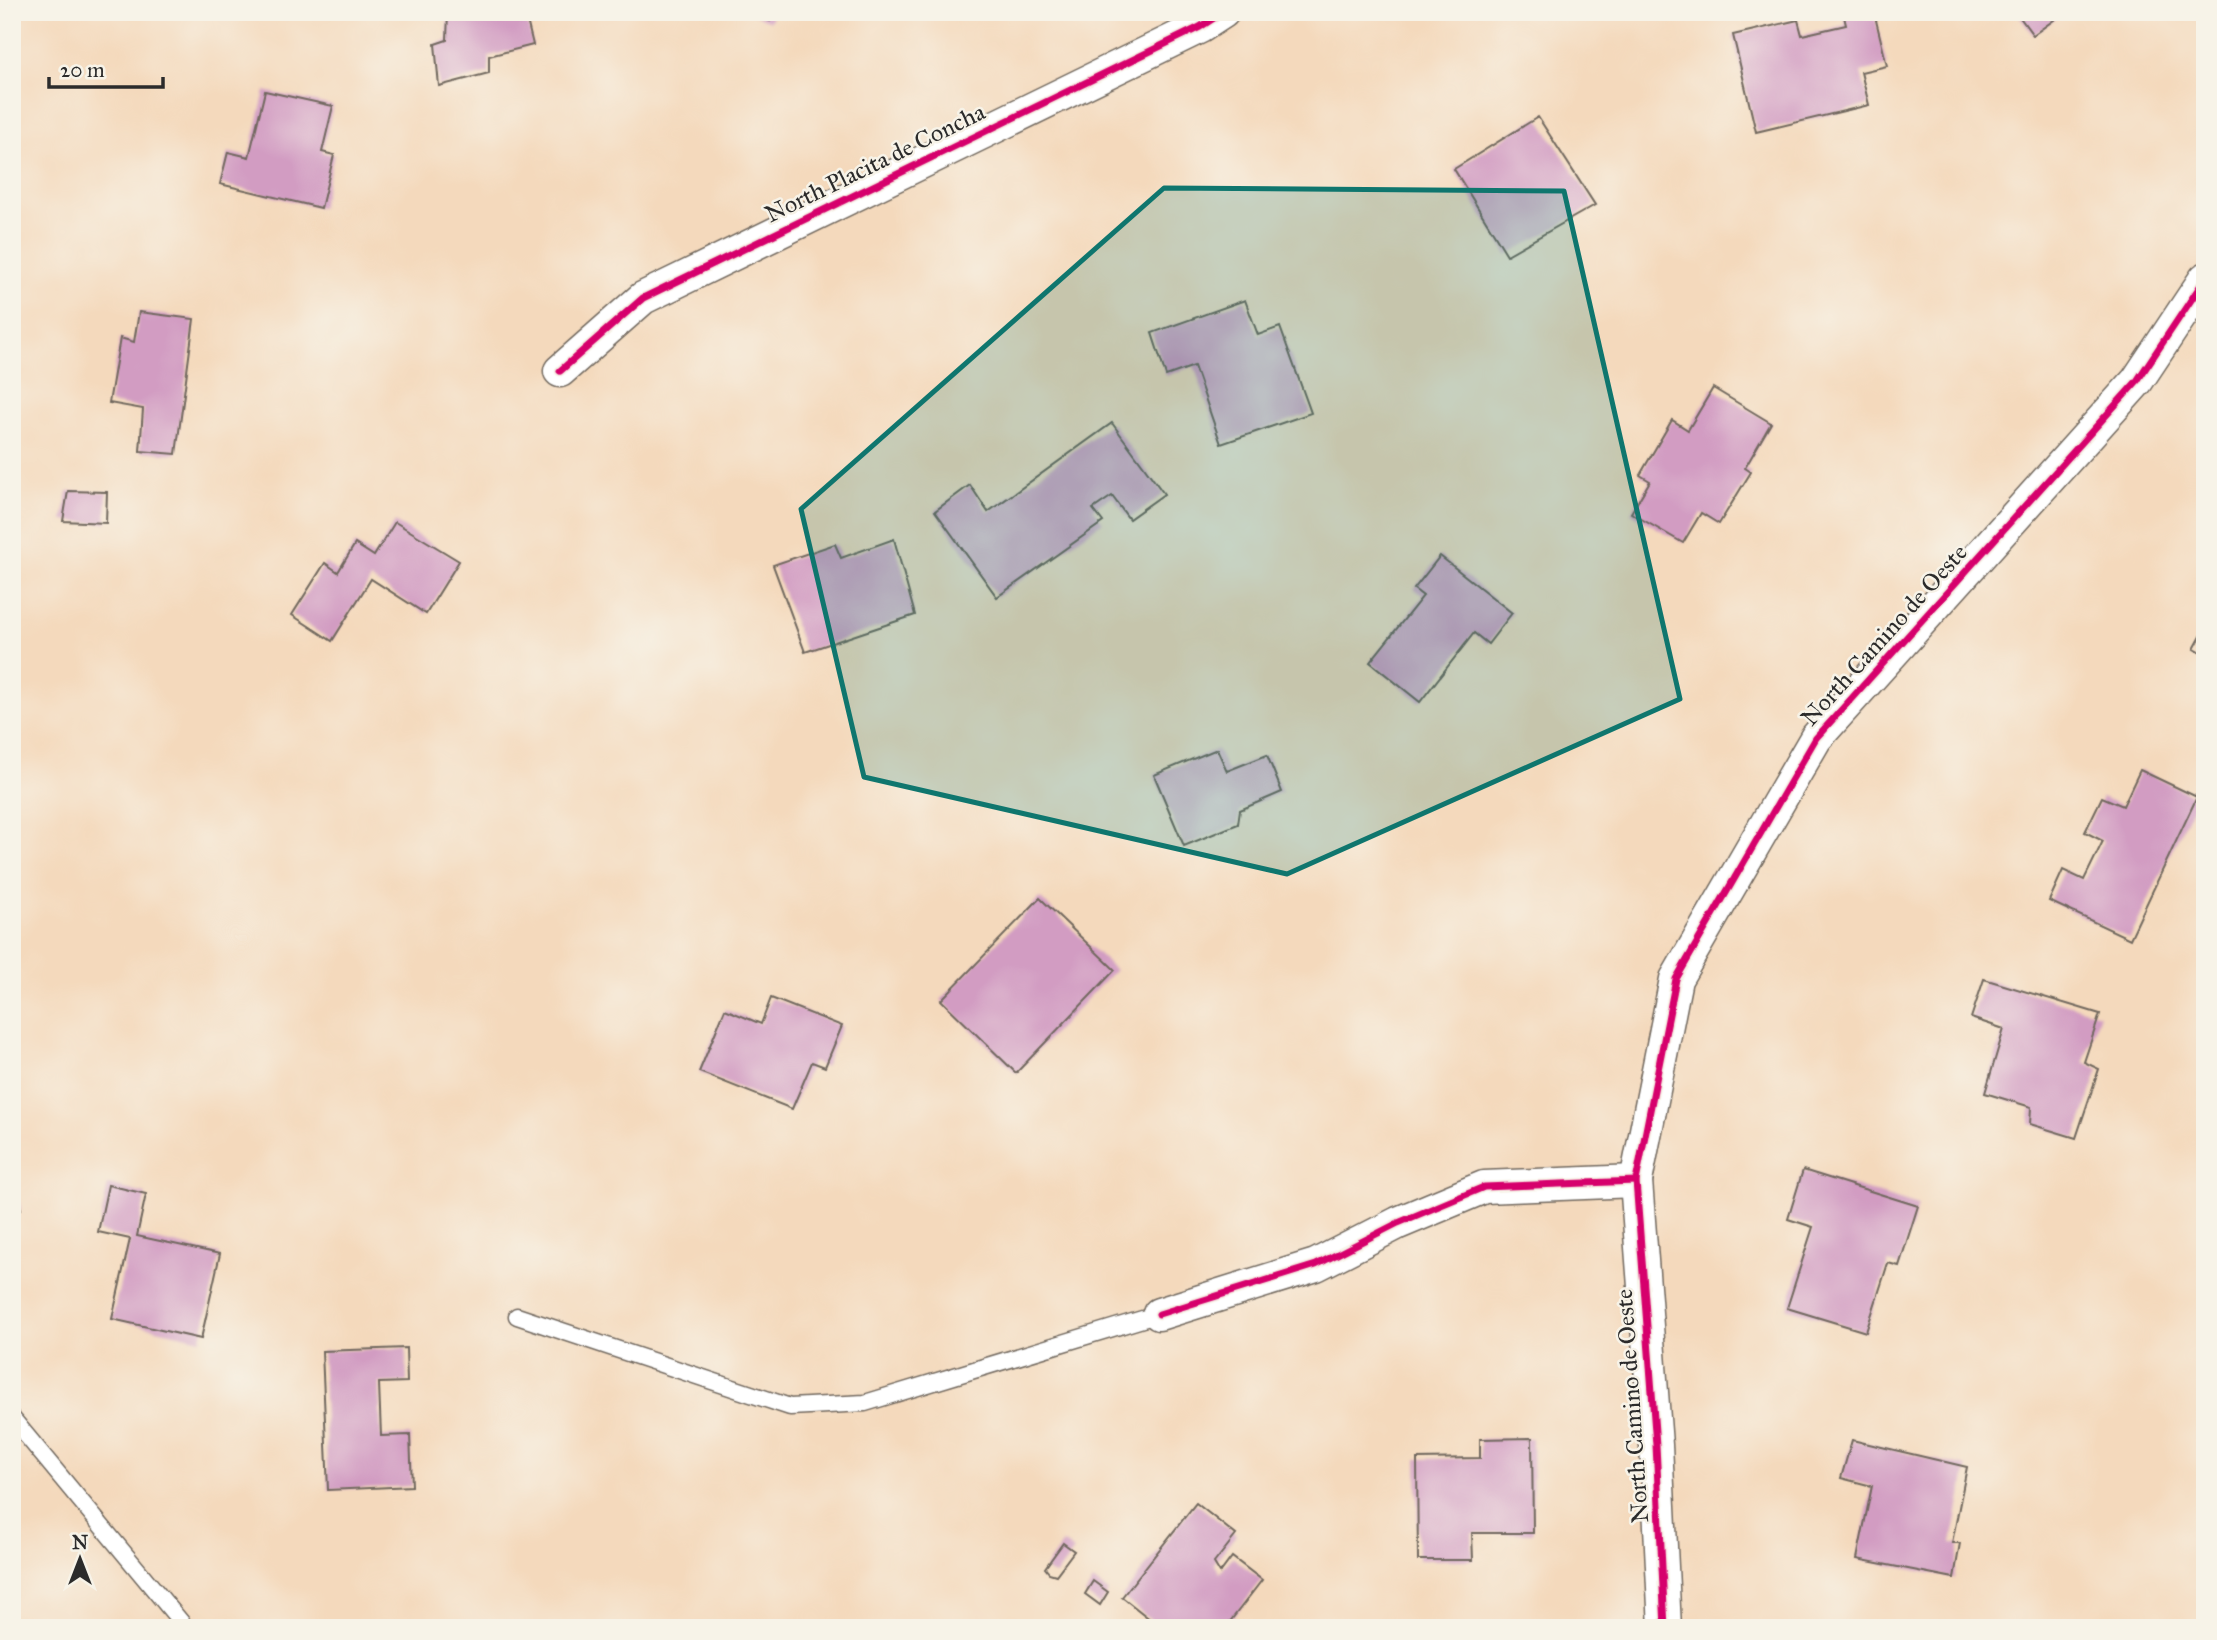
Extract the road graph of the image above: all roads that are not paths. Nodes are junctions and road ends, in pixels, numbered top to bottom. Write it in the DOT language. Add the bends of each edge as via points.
graph roads {
  1 [pos="1223,12"];
  2 [pos="2205,279"];
  3 [pos="560,371"];
  4 [pos="1636,1181"];
  5 [pos="1159,1314"];
  6 [pos="517,1316"];
  7 [pos="12,1418"];
  8 [pos="186,1628"];
  9 [pos="1665,1628"];
  1 -- 3 [label="street, North Placita de Concha" via="643,298"];
  2 -- 4 [label="street, North Camino de Oeste" via="2137,381 1816,738 1676,979"];
  4 -- 5 [label="street" via="1484,1187 1398,1223 1316,1265"];
  4 -- 9 [label="street, North Camino de Oeste"];
  5 -- 6 [label="lane" via="865,1404 790,1407"];
  7 -- 8 [label="lane"];
}
